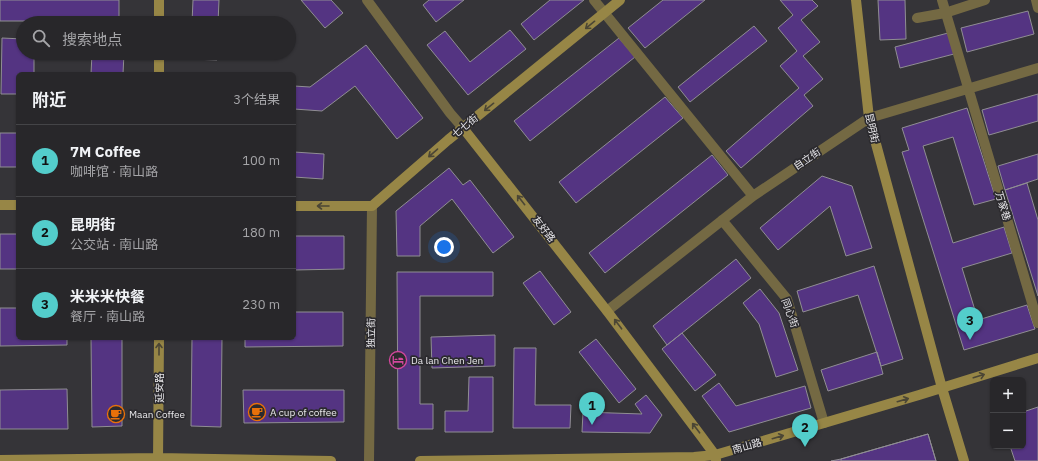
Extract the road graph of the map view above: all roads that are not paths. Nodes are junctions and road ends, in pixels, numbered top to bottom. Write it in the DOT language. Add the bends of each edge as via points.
graph roads {
  1 [pos="159,0"];
  2 [pos="367,0"];
  3 [pos="594,0"];
  4 [pos="620,0"];
  5 [pos="856,0"];
  6 [pos="942,0"];
  7 [pos="985,0"];
  8 [pos="1036,0"];
  9 [pos="1038,8"];
  10 [pos="604,13"];
  11 [pos="946,13"];
  12 [pos="159,16"];
  13 [pos="917,18"];
  14 [pos="159,60"];
  15 [pos="1038,68"];
  16 [pos="159,72"];
  17 [pos="968,88"];
  18 [pos="869,118"];
  19 [pos="463,128"];
  20 [pos="753,196"];
  21 [pos="0,205"];
  22 [pos="16,205"];
  23 [pos="296,206"];
  24 [pos="372,206"];
  25 [pos="722,220"];
  26 [pos="607,310"];
  27 [pos="1038,323"];
  28 [pos="159,340"];
  29 [pos="1038,358"];
  30 [pos="942,388"];
  31 [pos="824,423"];
  32 [pos="716,458"];
  33 [pos="158,459"];
  34 [pos="0,460"];
  35 [pos="25,460"];
  36 [pos="610,460"];
  37 [pos="331,461"];
  38 [pos="369,461"];
  39 [pos="420,461"];
  40 [pos="486,461"];
  41 [pos="964,461"];
  1 -- 12 [label="main road"];
  2 -- 19 [label="street, 友好路"];
  3 -- 10 [label="street"];
  4 -- 10 [label="main road, 七七街"];
  5 -- 18 [label="main road, 昆明街"];
  6 -- 11 [label="street, 万家巷"];
  7 -- 11 [label="street"];
  8 -- 9 [label="street"];
  10 -- 19 [label="main road, 七七街, one-way"];
  10 -- 20 [label="street"];
  11 -- 13 [label="street"];
  11 -- 17 [label="street, 万家巷"];
  14 -- 16 [label="main road"];
  15 -- 17 [label="street, 自立街"];
  17 -- 18 [label="street, 自立街"];
  17 -- 27 [label="street, 万家巷"];
  18 -- 20 [label="street, 自立街"];
  18 -- 30 [label="main road, 昆明街"];
  19 -- 24 [label="main road, 七七街, one-way"];
  26 -- 19 [label="main road, 友好路, one-way"];
  20 -- 25 [label="street, 自立街"];
  21 -- 22 [label="main road"];
  24 -- 23 [label="main road, one-way"];
  24 -- 38 [label="street, 独立街"];
  25 -- 26 [label="street, 自立街"];
  25 -- 31 [label="street, 同心街" via="787,299"];
  32 -- 26 [label="main road, 友好路, one-way"];
  33 -- 28 [label="main road, 延安路, one-way"];
  30 -- 29 [label="main road, 南山路, one-way"];
  31 -- 30 [label="main road, 南山路, one-way"];
  30 -- 41 [label="main road, 昆明街"];
  32 -- 31 [label="main road, 南山路, one-way"];
  32 -- 36 [label="main road, 南山路"];
  33 -- 35 [label="main road"];
  33 -- 37 [label="main road"];
  34 -- 35 [label="main road"];
  36 -- 40 [label="main road, 南山路"];
  39 -- 40 [label="main road, 南山路"];
}
